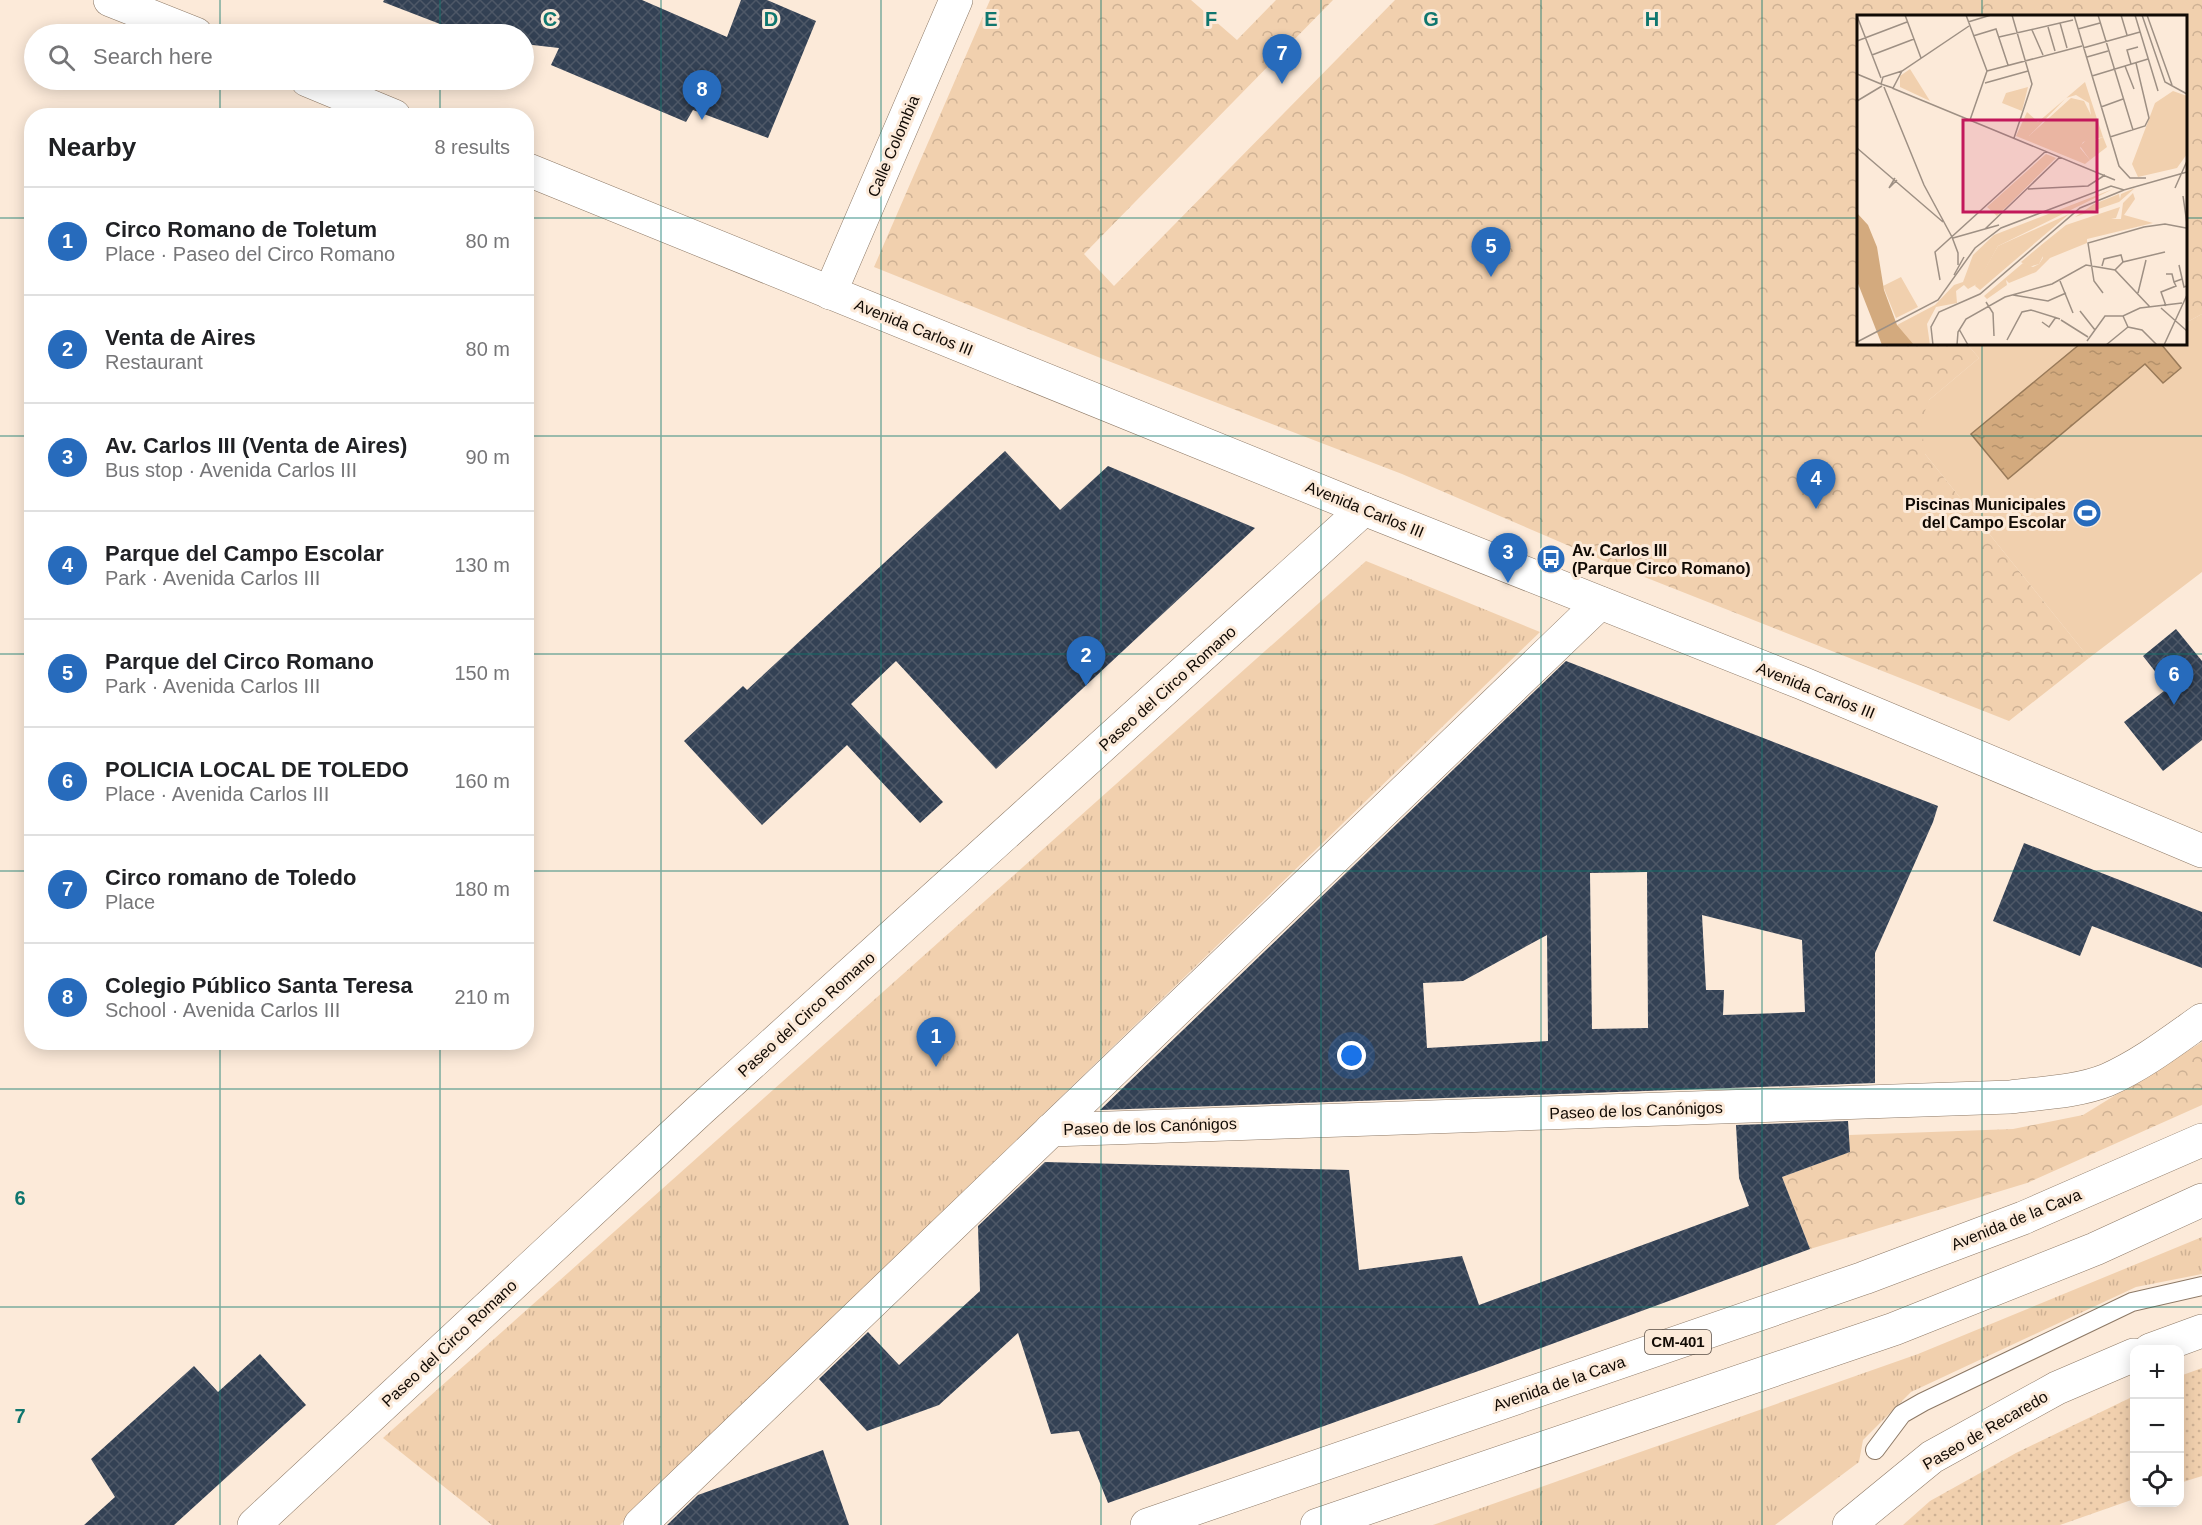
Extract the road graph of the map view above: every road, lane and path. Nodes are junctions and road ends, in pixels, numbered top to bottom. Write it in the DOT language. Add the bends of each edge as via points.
graph roads {
  1 [pos="110,0"];
  2 [pos="956,0"];
  3 [pos="171,24"];
  4 [pos="331,90"];
  5 [pos="375,108"];
  6 [pos="534,172"];
  7 [pos="830,293"];
  8 [pos="1364,509"];
  9 [pos="1600,603"];
  10 [pos="2202,851"];
  11 [pos="2202,1020"];
  12 [pos="1051,1130"];
  13 [pos="2202,1140"];
  14 [pos="2202,1200"];
  15 [pos="2202,1286"];
  16 [pos="2202,1331"];
  17 [pos="2164,1345"];
  18 [pos="2130,1357"];
  19 [pos="1875,1450"];
  20 [pos="254,1525"];
  21 [pos="640,1525"];
  22 [pos="1147,1525"];
  23 [pos="1317,1525"];
  24 [pos="1849,1525"];
  1 -- 3 [label="street"];
  2 -- 7 [label="street, Calle Colombia"];
  4 -- 5 [label="street"];
  6 -- 7 [label="street, Avenida Carlos III"];
  7 -- 8 [label="street, Avenida Carlos III"];
  8 -- 9 [label="street, Avenida Carlos III"];
  8 -- 20 [label="street, Paseo del Circo Romano" via="700,1110"];
  9 -- 10 [label="street, Avenida Carlos III"];
  9 -- 12 [label="street"];
  11 -- 12 [label="street, Paseo de los Canónigos" via="2150,1057 2105,1081 2010,1097"];
  12 -- 21 [label="street"];
  13 -- 22 [label="street, Avenida de la Cava / CM-401" via="2023,1218 1864,1278"];
  14 -- 23 [label="street" via="2095,1249 1894,1329"];
  15 -- 19 [label="lane" via="2132,1302 1923,1402 1902,1414"];
  16 -- 17 [label="street"];
  18 -- 24 [label="street, Paseo de Recaredo" via="2057,1388 1932,1457"];
}
